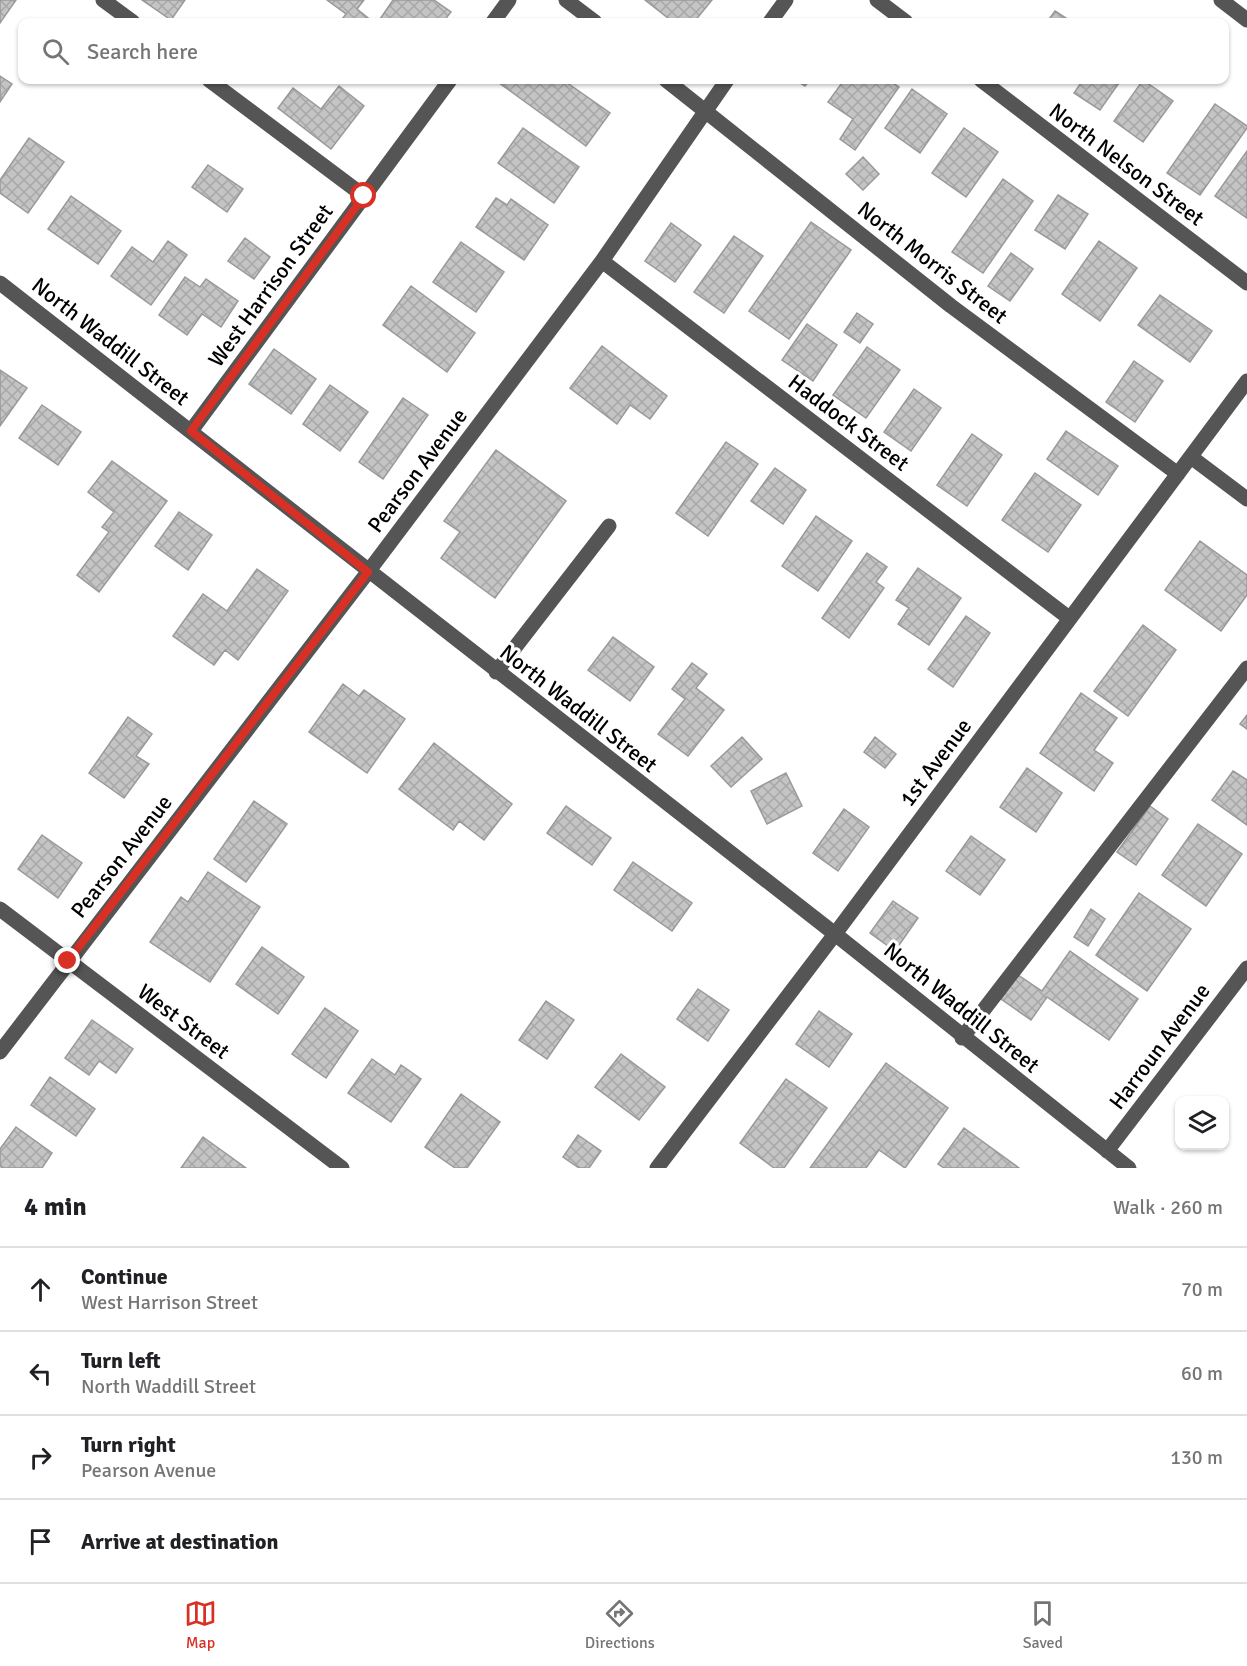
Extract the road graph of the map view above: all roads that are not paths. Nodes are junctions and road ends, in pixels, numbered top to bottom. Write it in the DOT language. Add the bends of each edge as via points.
graph roads {
  1 [pos="103,0"];
  2 [pos="509,0"];
  3 [pos="566,0"];
  4 [pos="786,0"];
  5 [pos="877,0"];
  6 [pos="1221,0"];
  7 [pos="128,18"];
  8 [pos="495,18"];
  9 [pos="589,18"];
  10 [pos="773,18"];
  11 [pos="901,18"];
  12 [pos="1247,20"];
  13 [pos="214,84"];
  14 [pos="447,84"];
  15 [pos="671,84"];
  16 [pos="724,84"];
  17 [pos="986,84"];
  18 [pos="705,110"];
  19 [pos="364,196"];
  20 [pos="602,261"];
  21 [pos="1247,283"];
  22 [pos="0,284"];
  23 [pos="1247,381"];
  24 [pos="191,431"];
  25 [pos="1191,457"];
  26 [pos="1178,474"];
  27 [pos="1247,499"];
  28 [pos="609,526"];
  29 [pos="368,572"];
  30 [pos="1069,618"];
  31 [pos="1247,668"];
  32 [pos="496,672"];
  33 [pos="0,909"];
  34 [pos="834,934"];
  35 [pos="68,961"];
  36 [pos="1247,968"];
  37 [pos="962,1038"];
  38 [pos="0,1052"];
  39 [pos="1107,1151"];
  40 [pos="342,1168"];
  41 [pos="657,1168"];
  42 [pos="1129,1168"];
  1 -- 7 [label="street"];
  2 -- 8 [label="street"];
  3 -- 9 [label="street"];
  4 -- 10 [label="street"];
  5 -- 11 [label="street"];
  6 -- 12 [label="street"];
  13 -- 19 [label="street"];
  14 -- 19 [label="street, West Harrison Street"];
  15 -- 18 [label="street, North Morris Street"];
  16 -- 18 [label="street, Pearson Avenue"];
  17 -- 21 [label="street, North Nelson Street"];
  18 -- 20 [label="street, Pearson Avenue"];
  18 -- 26 [label="street, North Morris Street" via="951,306"];
  19 -- 24 [label="street, West Harrison Street"];
  20 -- 29 [label="street, Pearson Avenue"];
  20 -- 30 [label="street, Haddock Street"];
  22 -- 24 [label="street, North Waddill Street"];
  23 -- 25 [label="street, 1st Avenue"];
  24 -- 29 [label="street, North Waddill Street"];
  25 -- 26 [label="street, 1st Avenue"];
  25 -- 27 [label="street"];
  26 -- 30 [label="street, 1st Avenue"];
  28 -- 32 [label="street"];
  29 -- 32 [label="street, North Waddill Street"];
  29 -- 35 [label="street, Pearson Avenue"];
  30 -- 34 [label="street, 1st Avenue"];
  31 -- 37 [label="street"];
  32 -- 34 [label="street, North Waddill Street"];
  33 -- 35 [label="street, West Street"];
  34 -- 37 [label="street, North Waddill Street"];
  34 -- 41 [label="street, 1st Avenue"];
  35 -- 38 [label="street, Pearson Avenue"];
  35 -- 40 [label="street, West Street"];
  36 -- 39 [label="street, Harroun Avenue"];
  37 -- 39 [label="street, North Waddill Street"];
  39 -- 42 [label="street, North Waddill Street"];
}
